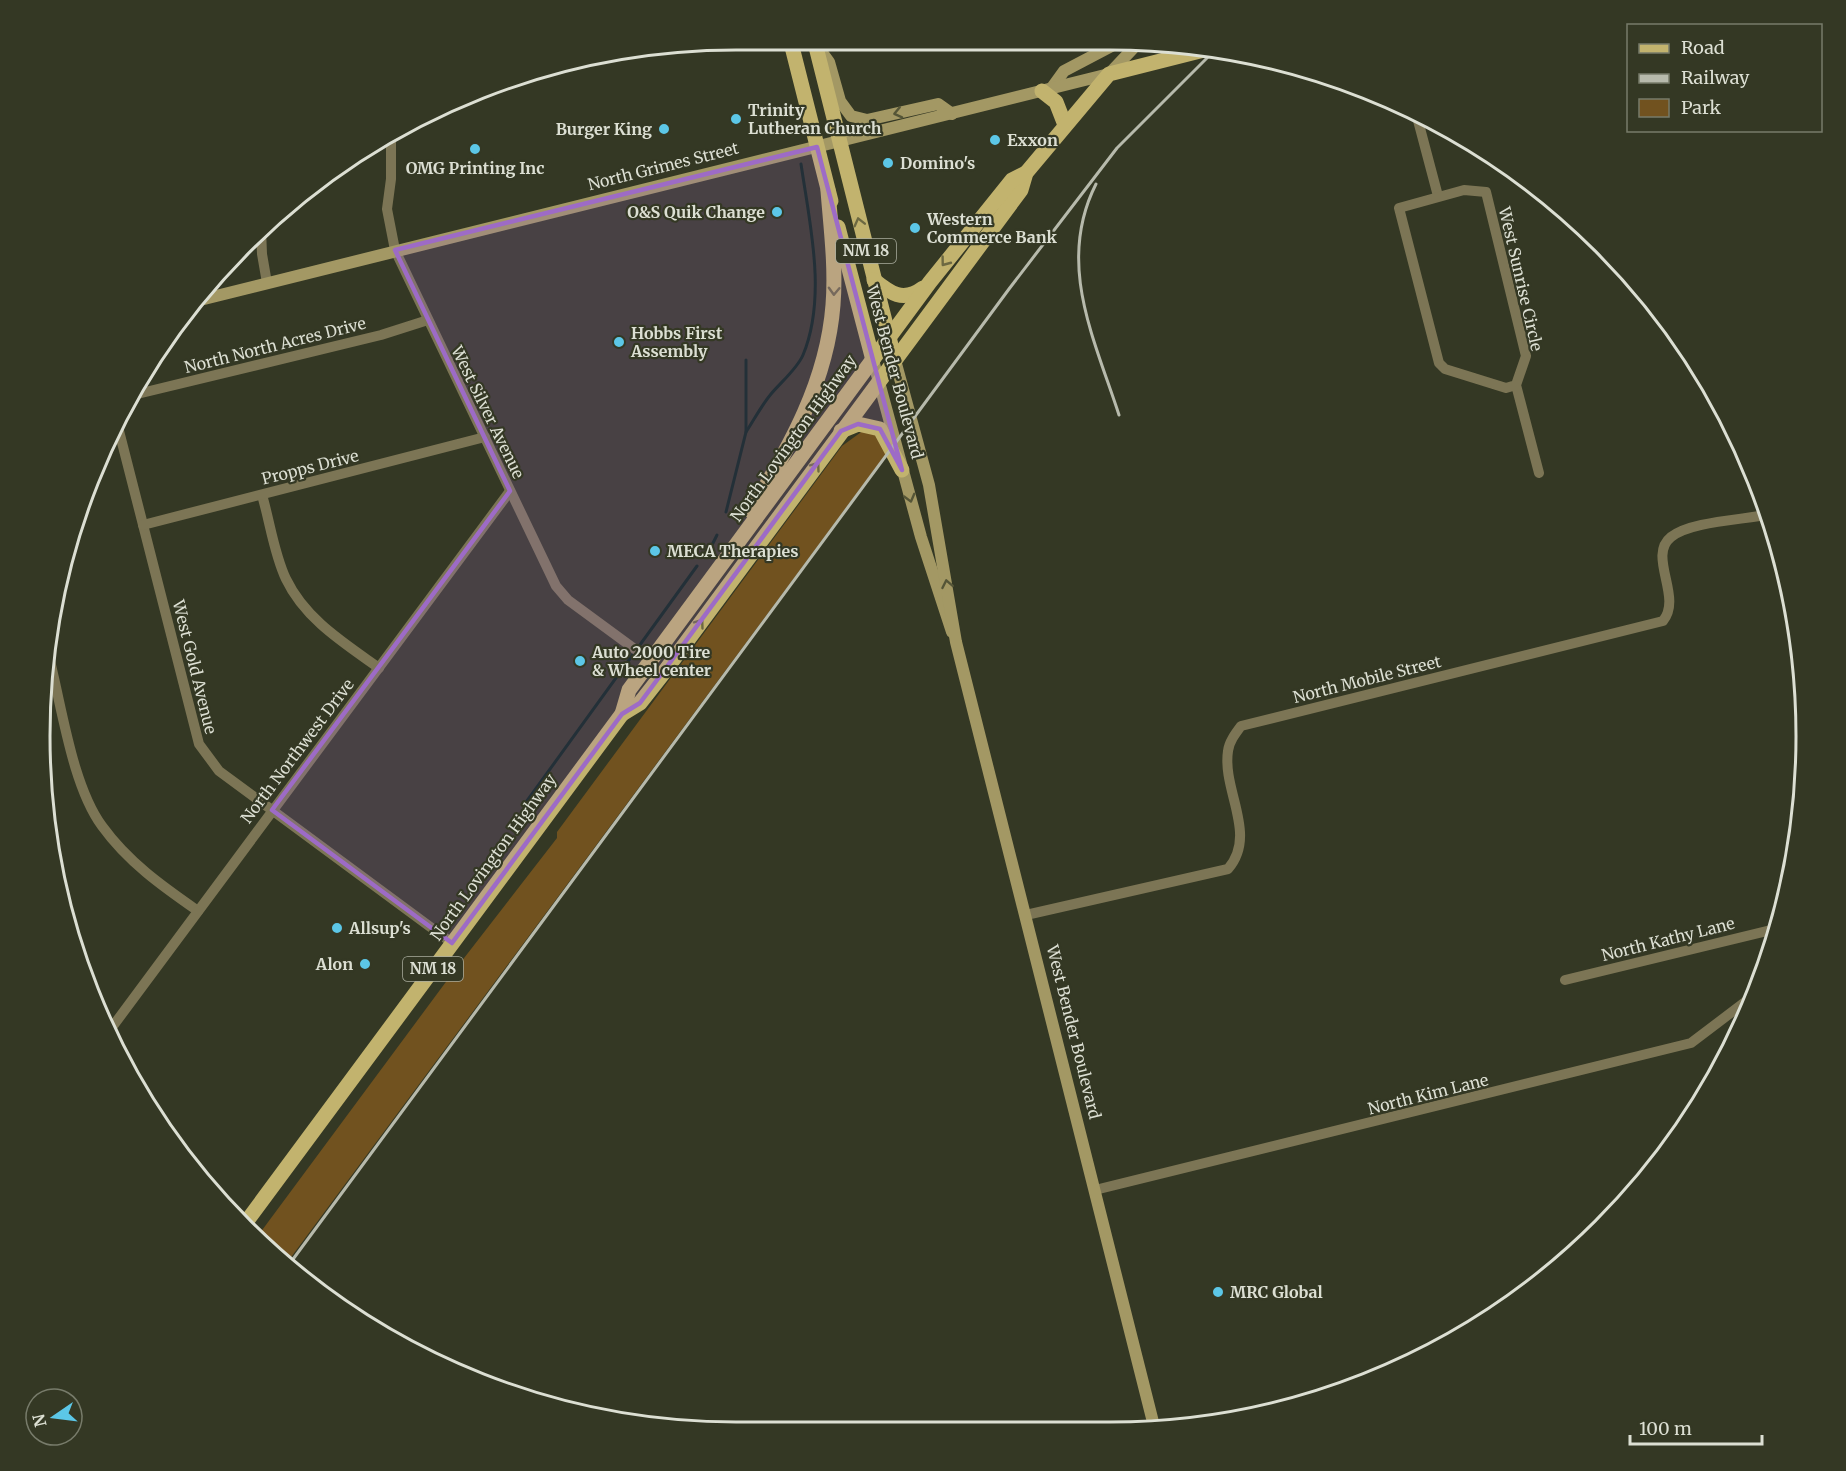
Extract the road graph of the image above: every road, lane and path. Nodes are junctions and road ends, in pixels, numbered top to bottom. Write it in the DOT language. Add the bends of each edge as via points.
graph roads {
  1 [pos="793,50"];
  2 [pos="817,50"];
  3 [pos="821,50"];
  4 [pos="1106,50"];
  5 [pos="1131,50"];
  6 [pos="1189,54"];
  7 [pos="1186,55"];
  8 [pos="1110,74"];
  9 [pos="1046,90"];
  10 [pos="952,114"];
  11 [pos="1418,122"];
  12 [pos="1065,125"];
  13 [pos="391,142"];
  14 [pos="839,142"];
  15 [pos="817,147"];
  16 [pos="1026,173"];
  17 [pos="828,191"];
  18 [pos="1438,196"];
  19 [pos="261,240"];
  20 [pos="394,250"];
  21 [pos="874,280"];
  22 [pos="930,282"];
  23 [pos="267,283"];
  24 [pos="207,298"];
  25 [pos="428,320"];
  26 [pos="889,339"];
  27 [pos="873,360"];
  28 [pos="895,360"];
  29 [pos="878,381"];
  30 [pos="1516,385"];
  31 [pos="140,393"];
  32 [pos="841,431"];
  33 [pos="120,433"];
  34 [pos="485,437"];
  35 [pos="902,470"];
  36 [pos="1539,473"];
  37 [pos="510,491"];
  38 [pos="262,495"];
  39 [pos="1760,516"];
  40 [pos="143,525"];
  41 [pos="740,541"];
  42 [pos="956,642"];
  43 [pos="651,661"];
  44 [pos="379,668"];
  45 [pos="53,672"];
  46 [pos="622,714"];
  47 [pos="272,810"];
  48 [pos="198,911"];
  49 [pos="1026,915"];
  50 [pos="1768,930"];
  51 [pos="452,943"];
  52 [pos="1565,980"];
  53 [pos="1741,1005"];
  54 [pos="114,1025"];
  55 [pos="1095,1190"];
  56 [pos="249,1219"];
  57 [pos="1152,1420"];
  1 -- 15 [label="main road, West Bender Boulevard / NM 18"];
  2 -- 14 [label="main road, West Bender Boulevard / NM 18"];
  10 -- 3 [label="main road, one-way" via="938,104 867,120 851,116 840,101 829,62"];
  4 -- 9 [label="main road" via="1064,71"];
  5 -- 8 [label="main road"];
  6 -- 7 [label="main road, North Grimes Street"];
  7 -- 8 [label="main road, North Grimes Street"];
  8 -- 9 [label="main road, North Grimes Street"];
  8 -- 12 [label="main road"];
  9 -- 10 [label="main road, North Grimes Street"];
  9 -- 12 [label="main road" via="1056,102"];
  10 -- 14 [label="main road, North Grimes Street"];
  11 -- 18 [label="street"];
  12 -- 16 [label="main road"];
  13 -- 20 [label="street, West Silver Avenue" via="387,216"];
  14 -- 15 [label="main road, North Grimes Street"];
  21 -- 14 [label="main road, West Bender Boulevard / NM 18, one-way"];
  15 -- 17 [label="main road, West Bender Boulevard / NM 18"];
  15 -- 20 [label="main road, North Grimes Street"];
  16 -- 22 [label="main road, North Lovington Highway, one-way" via="1012,180"];
  16 -- 28 [label="main road, North Lovington Highway" via="1021,190"];
  17 -- 27 [label="main road, West Bender Boulevard / NM 18"];
  17 -- 41 [label="main road, one-way" via="834,280 825,355 800,424 745,520"];
  18 -- 30 [label="street, West Sunrise Circle" via="1464,190 1486,192 1526,356"];
  18 -- 30 [label="street, West Sunrise Circle" via="1399,208 1436,358 1445,369 1459,374 1506,388"];
  19 -- 23 [label="street"];
  20 -- 23 [label="main road, North Grimes Street"];
  20 -- 25 [label="street, West Silver Avenue"];
  21 -- 22 [label="main road" via="891,294 906,297"];
  21 -- 26 [label="main road, West Bender Boulevard / NM 18"];
  22 -- 26 [label="main road, North Lovington Highway"];
  23 -- 24 [label="main road, North Grimes Street"];
  25 -- 31 [label="street, North North Acres Drive"];
  25 -- 34 [label="street, West Silver Avenue"];
  26 -- 27 [label="main road, North Lovington Highway"];
  26 -- 28 [label="main road, West Bender Boulevard / NM 18"];
  27 -- 29 [label="main road, West Bender Boulevard"];
  27 -- 41 [label="main road, North Lovington Highway / NM 18"];
  28 -- 29 [label="main road, North Lovington Highway / NM 18"];
  42 -- 28 [label="main road, West Bender Boulevard, one-way" via="929,485"];
  29 -- 32 [label="main road, North Lovington Highway / NM 18"];
  29 -- 35 [label="main road, West Bender Boulevard"];
  30 -- 36 [label="street"];
  32 -- 35 [label="main road" via="858,424 880,429"];
  46 -- 32 [label="main road, North Lovington Highway / NM 18, one-way" via="640,703"];
  33 -- 40 [label="street, West Gold Avenue"];
  34 -- 37 [label="street, West Silver Avenue"];
  34 -- 38 [label="street, Propps Drive"];
  35 -- 42 [label="main road, West Bender Boulevard, one-way" via="945,618"];
  37 -- 43 [label="street, West Silver Avenue" via="556,586 568,600"];
  37 -- 44 [label="street, North Northwest Drive"];
  38 -- 40 [label="street, Propps Drive"];
  38 -- 44 [label="street" via="285,578 299,602 317,622"];
  39 -- 49 [label="street, North Mobile Street" via="1694,528 1672,537 1664,546 1670,592 1669,614 1663,621 1240,726 1228,750 1240,844 1237,859 1228,869"];
  40 -- 47 [label="street, West Gold Avenue" via="199,744 219,771"];
  41 -- 43 [label="main road, North Lovington Highway / NM 18"];
  42 -- 49 [label="main road, West Bender Boulevard"];
  43 -- 46 [label="main road, North Lovington Highway / NM 18" via="629,690"];
  44 -- 47 [label="street, North Northwest Drive"];
  45 -- 48 [label="street" via="79,776 93,812 147,875"];
  46 -- 51 [label="main road, North Lovington Highway / NM 18"];
  47 -- 48 [label="street, North Northwest Drive"];
  47 -- 51 [label="street, West Gold Avenue"];
  48 -- 54 [label="street, North Northwest Drive"];
  49 -- 55 [label="main road, West Bender Boulevard"];
  50 -- 52 [label="street, North Kathy Lane"];
  51 -- 56 [label="main road, North Lovington Highway / NM 18"];
  53 -- 55 [label="street, North Kim Lane" via="1691,1043"];
  55 -- 57 [label="main road, West Bender Boulevard"];
}
